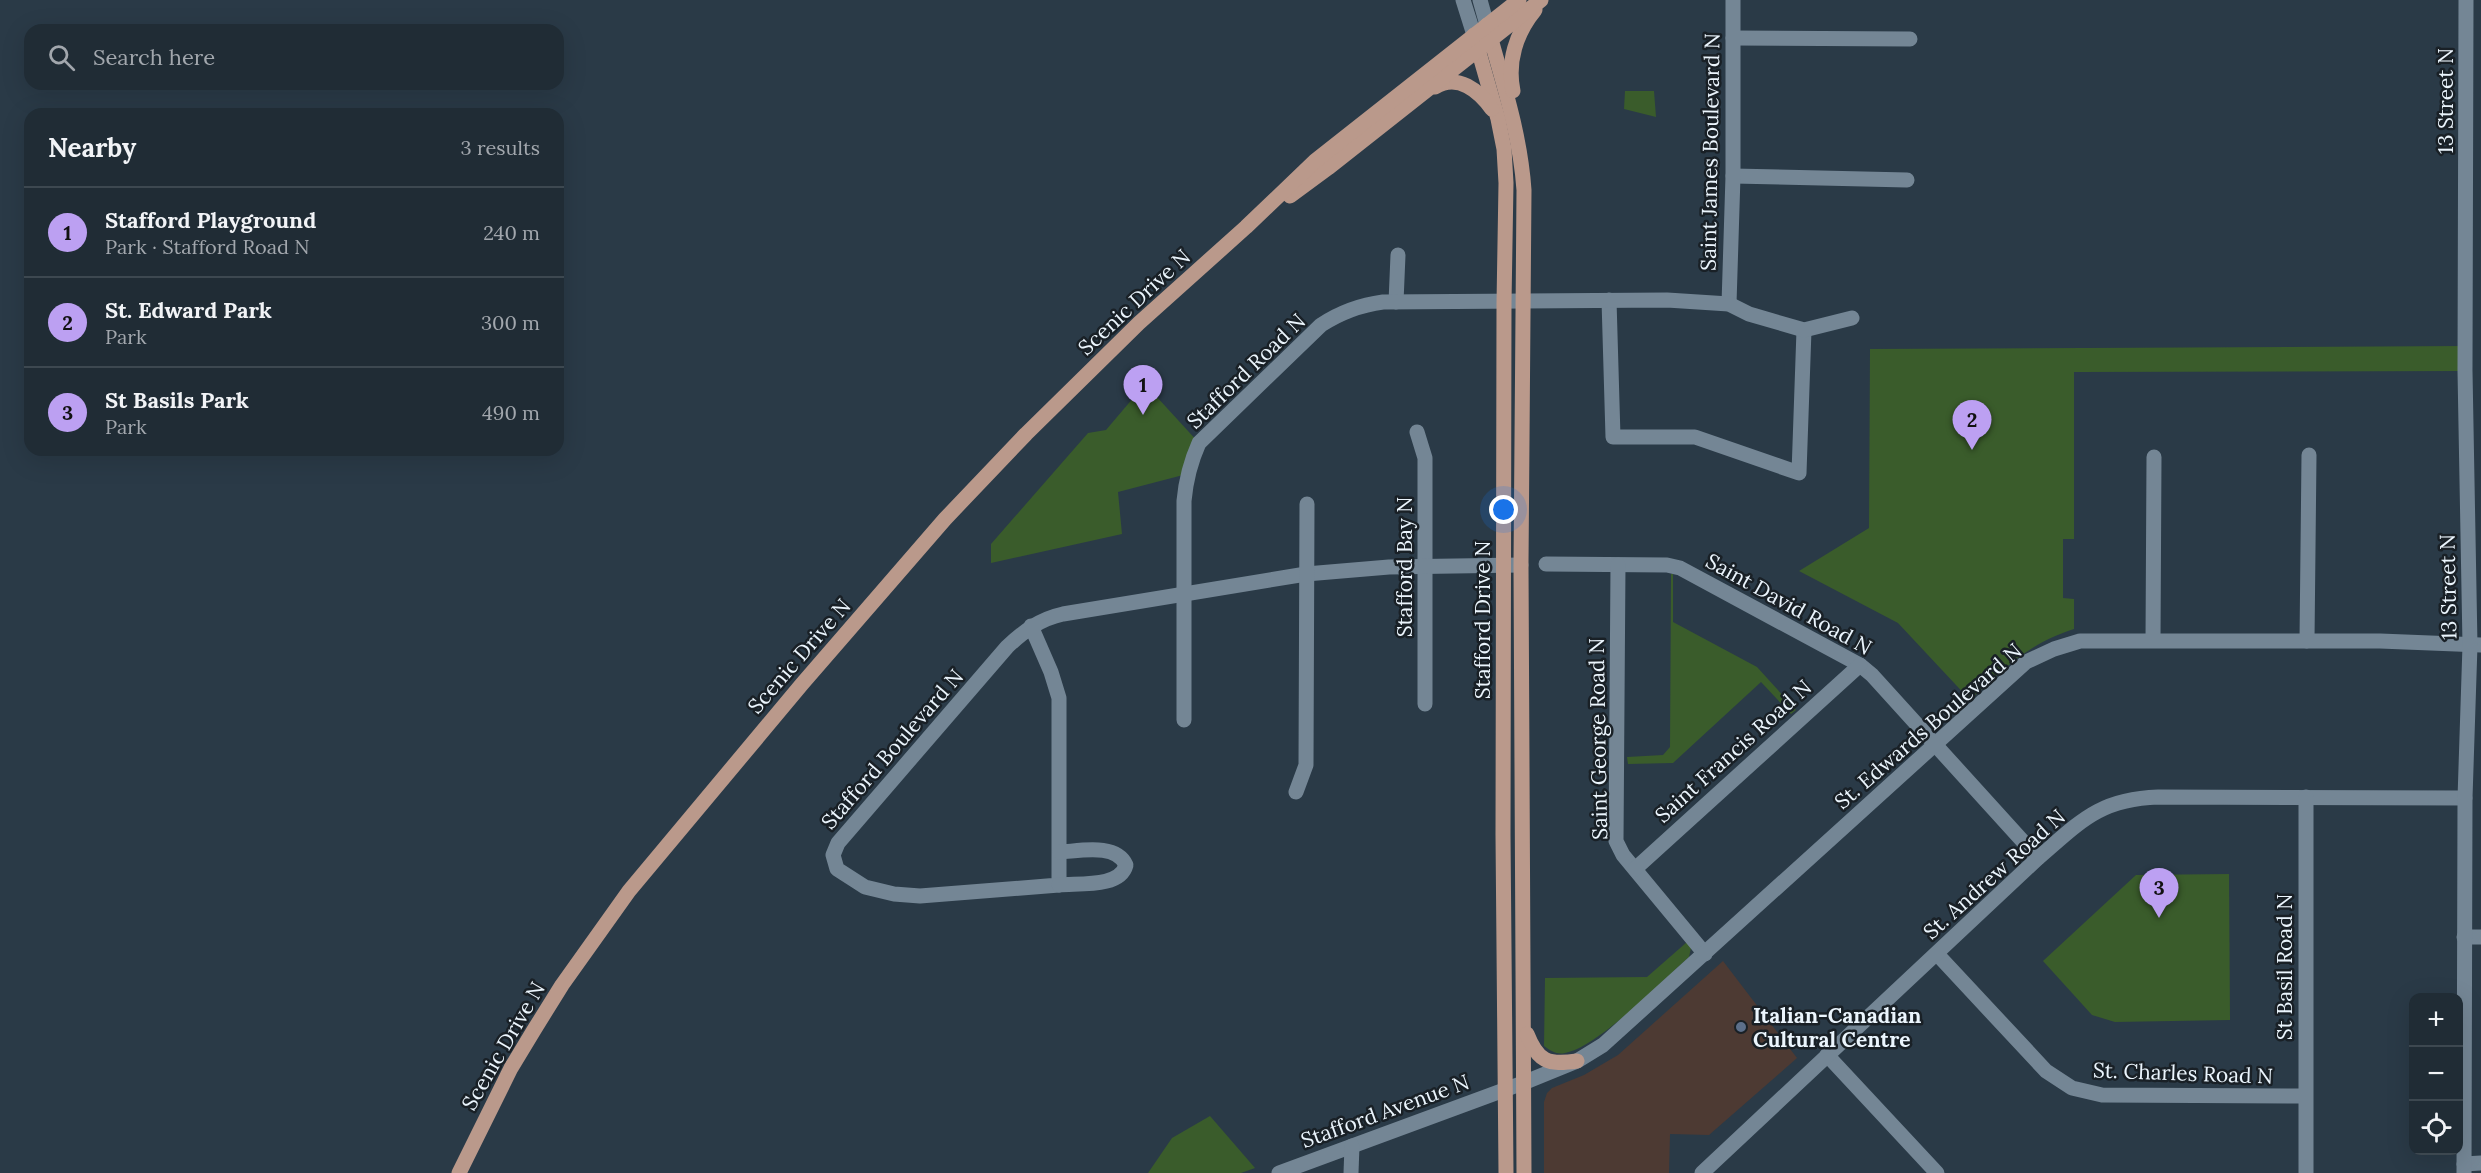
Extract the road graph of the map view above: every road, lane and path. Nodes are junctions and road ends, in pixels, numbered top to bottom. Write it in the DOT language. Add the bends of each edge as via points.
graph roads {
  1 [pos="1463,0"];
  2 [pos="1480,0"];
  3 [pos="1519,0"];
  4 [pos="1543,0"];
  5 [pos="1733,0"];
  6 [pos="2466,0"];
  7 [pos="1483,37"];
  8 [pos="1733,38"];
  9 [pos="1910,39"];
  10 [pos="1422,94"];
  11 [pos="1498,119"];
  12 [pos="1515,121"];
  13 [pos="1733,176"];
  14 [pos="1907,180"];
  15 [pos="1246,227"];
  16 [pos="1398,255"];
  17 [pos="1522,300"];
  18 [pos="1609,300"];
  19 [pos="1396,302"];
  20 [pos="1504,303"];
  21 [pos="1729,304"];
  22 [pos="1852,318"];
  23 [pos="1804,330"];
  24 [pos="1417,432"];
  25 [pos="2309,455"];
  26 [pos="2154,457"];
  27 [pos="1307,504"];
  28 [pos="1546,564"];
  29 [pos="1425,565"];
  30 [pos="1503,565"];
  31 [pos="1521,565"];
  32 [pos="1618,565"];
  33 [pos="1306,574"];
  34 [pos="1184,594"];
  35 [pos="1031,626"];
  36 [pos="2153,640"];
  37 [pos="2307,641"];
  38 [pos="2475,645"];
  39 [pos="1860,665"];
  40 [pos="1425,704"];
  41 [pos="1184,720"];
  42 [pos="1936,745"];
  43 [pos="1296,792"];
  44 [pos="2306,797"];
  45 [pos="2465,798"];
  46 [pos="1060,852"];
  47 [pos="2038,858"];
  48 [pos="1635,868"];
  49 [pos="1059,885"];
  50 [pos="2464,937"];
  51 [pos="2481,937"];
  52 [pos="1705,954"];
  53 [pos="1937,954"];
  54 [pos="1524,1027"];
  55 [pos="1827,1055"];
  56 [pos="1577,1061"];
  57 [pos="1523,1083"];
  58 [pos="1505,1089"];
  59 [pos="2304,1096"];
  60 [pos="1352,1146"];
  61 [pos="2481,1163"];
  62 [pos="2464,1168"];
  63 [pos="1929,1170"];
  64 [pos="459,1173"];
  65 [pos="1279,1173"];
  66 [pos="1352,1173"];
  67 [pos="1506,1173"];
  68 [pos="1524,1173"];
  69 [pos="1702,1173"];
  70 [pos="2306,1173"];
  1 -- 7 [label="street, Stafford Drive N"];
  2 -- 7 [label="street, Stafford Drive N"];
  3 -- 7 [label="main road, Scenic Drive N"];
  4 -- 7 [label="main road, Scenic Drive N"];
  4 -- 12 [label="main road" via="1524,25 1515,46 1511,67"];
  5 -- 8 [label="street, Saint James Boulevard N"];
  6 -- 38 [label="street, 13 Street N" via="2465,371"];
  7 -- 10 [label="main road, Scenic Drive N"];
  7 -- 11 [label="main road, Stafford Drive N"];
  7 -- 12 [label="main road, Stafford Drive N"];
  7 -- 15 [label="main road, Scenic Drive N" via="1315,161"];
  8 -- 9 [label="street"];
  8 -- 13 [label="street, Saint James Boulevard N"];
  10 -- 11 [label="main road" via="1442,82 1466,85 1480,93"];
  10 -- 15 [label="main road, Scenic Drive N"];
  11 -- 20 [label="main road, Stafford Drive N" via="1506,167"];
  12 -- 17 [label="main road, Stafford Drive N" via="1524,190"];
  13 -- 14 [label="street"];
  13 -- 21 [label="street, Saint James Boulevard N"];
  15 -- 64 [label="main road, Scenic Drive N" via="1139,323 945,519 666,844 562,985 511,1068"];
  16 -- 19 [label="street"];
  17 -- 18 [label="street, Saint James Boulevard N"];
  17 -- 20 [label="street, Stafford Road N"];
  17 -- 31 [label="main road, Stafford Drive N"];
  18 -- 21 [label="street, Saint James Boulevard N"];
  18 -- 23 [label="street" via="1613,437 1695,437 1799,472"];
  19 -- 20 [label="street, Stafford Road N"];
  19 -- 34 [label="street, Stafford Road N" via="1353,308 1321,325 1200,443 1191,460 1185,487"];
  20 -- 30 [label="main road, Stafford Drive N"];
  21 -- 23 [label="street, Saint James Boulevard N"];
  22 -- 23 [label="street"];
  24 -- 29 [label="street, Stafford Bay N" via="1425,458"];
  25 -- 37 [label="street"];
  26 -- 36 [label="street"];
  27 -- 33 [label="street"];
  28 -- 32 [label="street, Saint David Road N"];
  29 -- 30 [label="street, Stafford Boulevard N"];
  29 -- 33 [label="street, Stafford Boulevard N"];
  29 -- 40 [label="street, Stafford Bay N"];
  30 -- 31 [label="street, Stafford Boulevard N"];
  30 -- 58 [label="main road, Stafford Drive N"];
  31 -- 54 [label="main road, Stafford Drive N"];
  32 -- 39 [label="street, Saint David Road N" via="1680,568"];
  32 -- 48 [label="street, Saint George Road N" via="1616,841"];
  33 -- 34 [label="street, Stafford Boulevard N"];
  33 -- 43 [label="street" via="1306,765"];
  34 -- 35 [label="street, Stafford Boulevard N" via="1064,614"];
  34 -- 41 [label="street"];
  35 -- 46 [label="street" via="1059,698"];
  35 -- 49 [label="street, Stafford Boulevard N" via="1007,647 838,843 833,855 842,873 865,887 894,894 920,896"];
  36 -- 37 [label="street, St. Edwards Boulevard N"];
  36 -- 42 [label="street, St. Edwards Boulevard N" via="2080,641 2026,662"];
  37 -- 38 [label="street, St. Edwards Boulevard N"];
  38 -- 45 [label="street, 13 Street N"];
  39 -- 42 [label="street, Saint David Road N"];
  39 -- 48 [label="street, Saint Francis Road N"];
  42 -- 47 [label="street, Saint David Road N"];
  42 -- 52 [label="street, St. Edwards Boulevard N"];
  44 -- 45 [label="street, St. Andrew Road N"];
  44 -- 47 [label="street, St. Andrew Road N" via="2127,800 2091,815"];
  44 -- 59 [label="street, St Basil Road N"];
  45 -- 50 [label="street, 13 Street N"];
  46 -- 49 [label="street"];
  46 -- 49 [label="street, Stafford Boulevard N" via="1111,851 1126,865 1119,878"];
  47 -- 53 [label="street, St. Andrew Road N"];
  48 -- 52 [label="street, Saint George Road N"];
  50 -- 51 [label="street"];
  50 -- 62 [label="street, 13 Street N"];
  52 -- 56 [label="street, St. Edwards Boulevard N" via="1603,1045"];
  53 -- 55 [label="street, St. Andrew Road N"];
  53 -- 59 [label="street, St. Charles Road N" via="2046,1071 2072,1088 2102,1095"];
  54 -- 56 [label="main road" via="1539,1056 1549,1062"];
  54 -- 57 [label="main road, Stafford Drive N"];
  55 -- 63 [label="street"];
  55 -- 69 [label="street, St. Andrew Road N"];
  56 -- 57 [label="street, St. Edwards Boulevard N"];
  57 -- 58 [label="street, St. Edwards Boulevard N"];
  57 -- 68 [label="main road, Stafford Drive N"];
  58 -- 60 [label="street, Stafford Avenue N"];
  58 -- 67 [label="main road, Stafford Drive N"];
  59 -- 70 [label="street, St Basil Road N"];
  60 -- 65 [label="street, Stafford Avenue N"];
  60 -- 66 [label="street"];
  61 -- 62 [label="street"];
}
